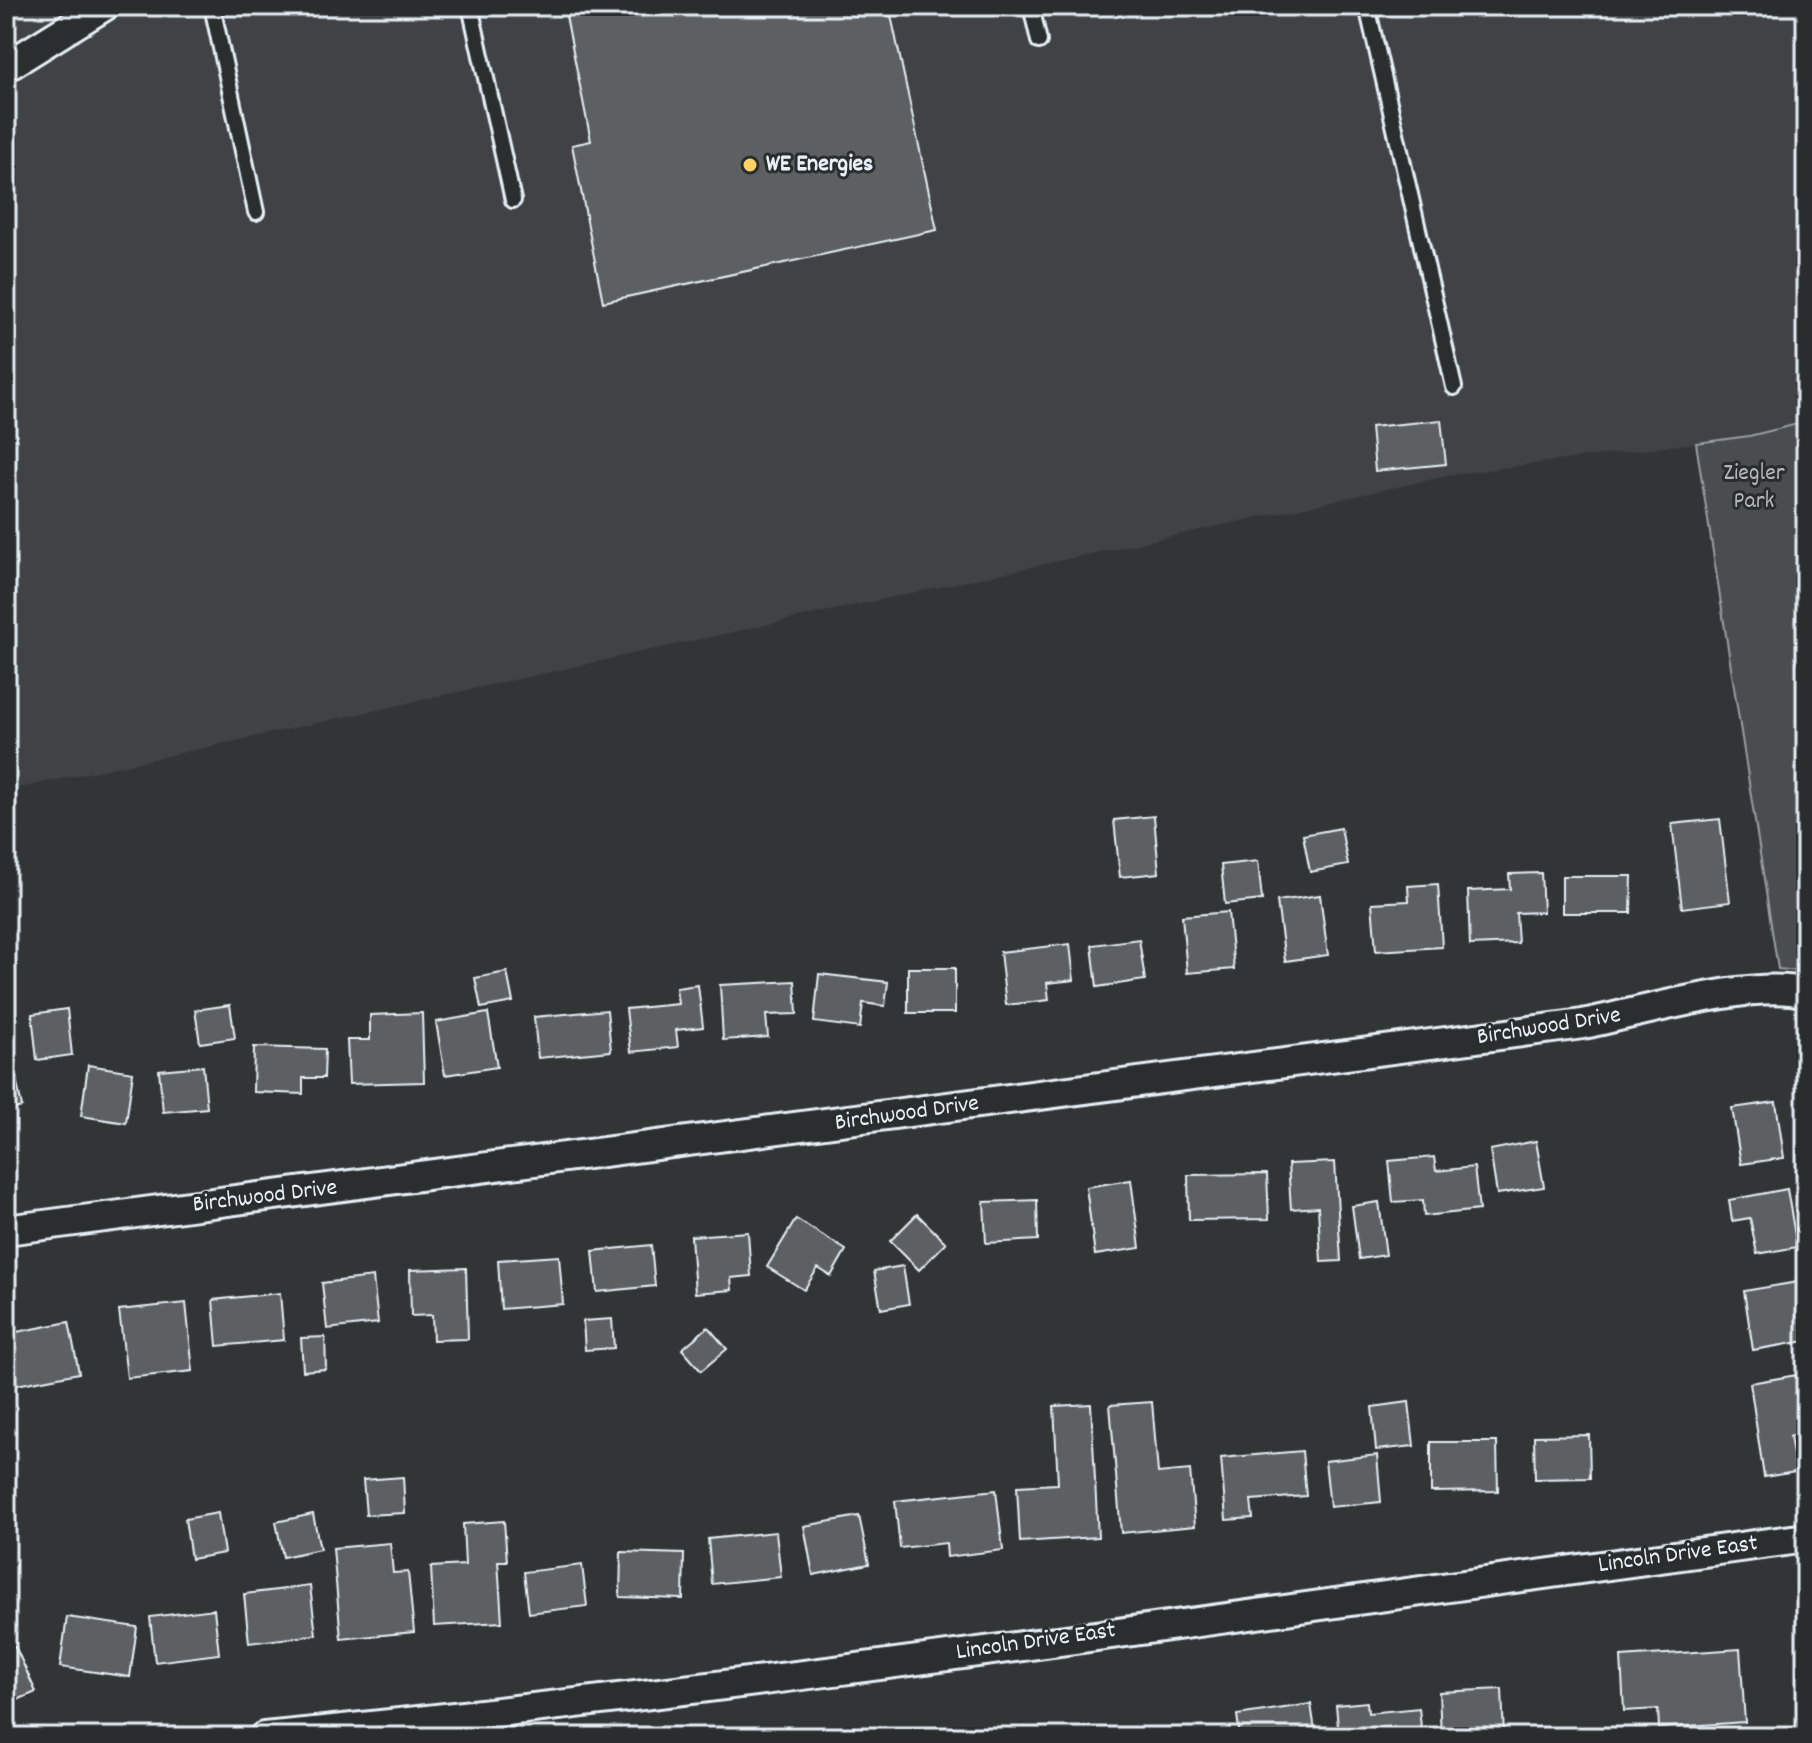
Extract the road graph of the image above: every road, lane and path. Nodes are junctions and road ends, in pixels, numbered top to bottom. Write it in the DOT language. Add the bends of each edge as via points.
graph roads {
  1 [pos="104,6"];
  2 [pos="212,6"];
  3 [pos="470,6"];
  4 [pos="1031,6"];
  5 [pos="1367,6"];
  6 [pos="1039,41"];
  7 [pos="6,67"];
  8 [pos="513,200"];
  9 [pos="256,212"];
  10 [pos="1454,387"];
  11 [pos="1806,993"];
  12 [pos="6,1230"];
  13 [pos="1806,1538"];
  14 [pos="264,1737"];
  1 -- 7 [label="street"];
  2 -- 9 [label="lane"];
  3 -- 8 [label="lane"];
  4 -- 6 [label="lane"];
  5 -- 10 [label="lane"];
  11 -- 12 [label="street, Birchwood Drive" via="1748,991 1583,1024"];
  13 -- 14 [label="street, Lincoln Drive East" via="955,1653"];
}
